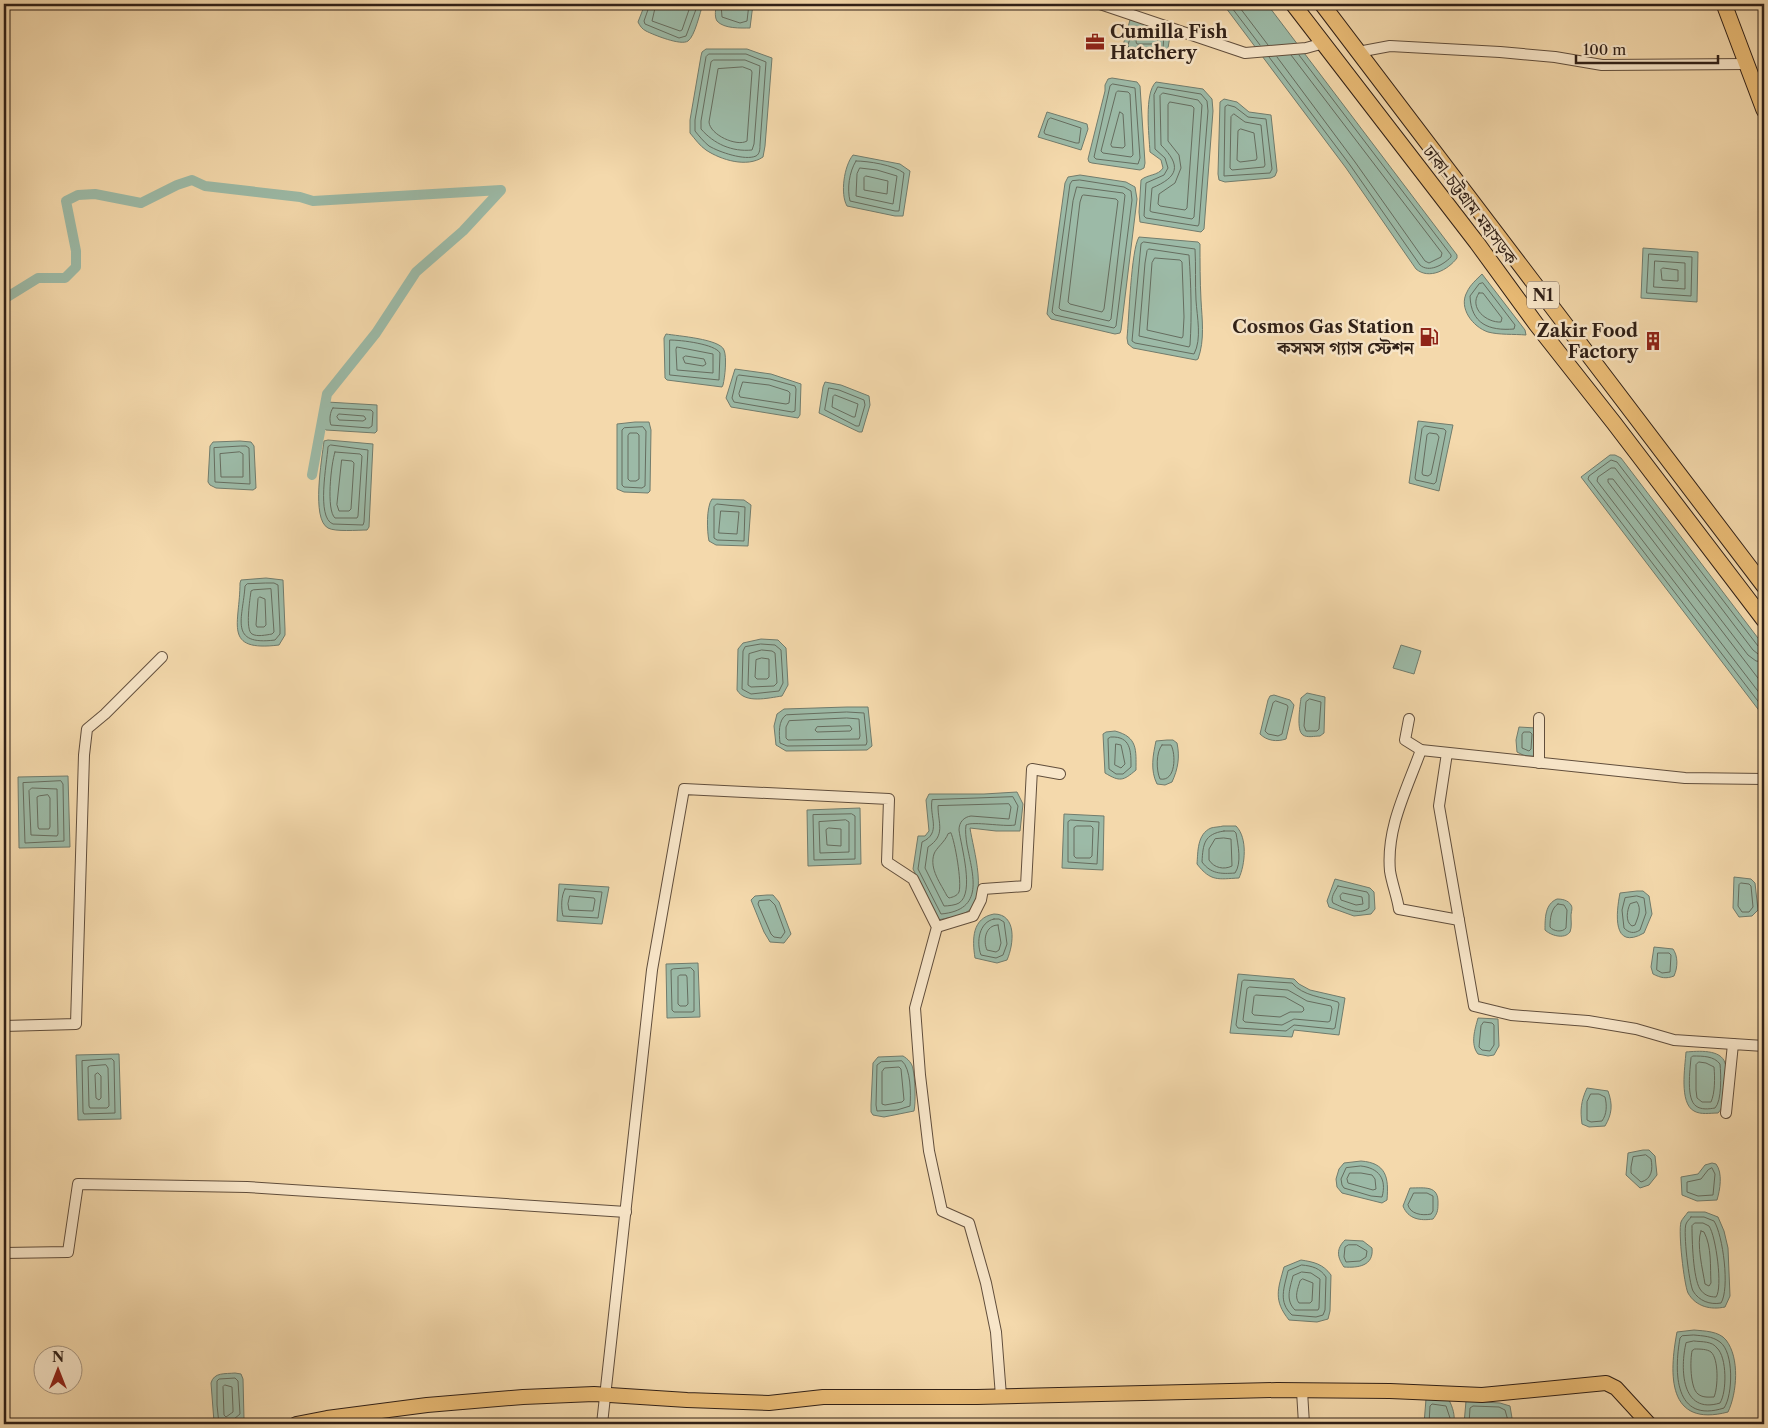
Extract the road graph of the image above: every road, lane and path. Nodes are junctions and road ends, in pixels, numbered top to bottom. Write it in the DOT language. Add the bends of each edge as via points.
graph roads {
  1 [pos="1100,4"];
  2 [pos="1293,4"];
  3 [pos="1322,4"];
  4 [pos="1724,4"];
  5 [pos="1324,42"];
  6 [pos="1358,52"];
  7 [pos="1747,64"];
  8 [pos="1764,110"];
  9 [pos="1764,586"];
  10 [pos="1764,620"];
  11 [pos="162,657"];
  12 [pos="1540,718"];
  13 [pos="1409,719"];
  14 [pos="1421,750"];
  15 [pos="1447,753"];
  16 [pos="1539,763"];
  17 [pos="1060,774"];
  18 [pos="1764,779"];
  19 [pos="1459,920"];
  20 [pos="937,927"];
  21 [pos="4,1026"];
  22 [pos="1733,1044"];
  23 [pos="1764,1046"];
  24 [pos="1726,1114"];
  25 [pos="626,1212"];
  26 [pos="4,1253"];
  27 [pos="1302,1390"];
  28 [pos="606,1394"];
  29 [pos="1002,1396"];
  30 [pos="296,1424"];
  31 [pos="602,1424"];
  32 [pos="1304,1424"];
  33 [pos="1649,1424"];
  1 -- 5 [label="street" via="1245,52 1306,48"];
  2 -- 5 [label="highway, ঢাকা-চট্টগ্রাম মহাসড়ক / N1"];
  3 -- 6 [label="highway, ঢাকা-চট্টগ্রাম মহাসড়ক / N1"];
  4 -- 7 [label="highway"];
  5 -- 10 [label="highway, ঢাকা-চট্টগ্রাম মহাসড়ক / N1"];
  6 -- 7 [label="street" via="1390,46 1500,52 1602,64"];
  6 -- 9 [label="highway, ঢাকা-চট্টগ্রাম মহাসড়ক / N1"];
  7 -- 8 [label="highway"];
  11 -- 21 [label="street" via="87,729 76,1024"];
  12 -- 16 [label="street"];
  13 -- 14 [label="street" via="1405,740"];
  14 -- 15 [label="street"];
  14 -- 19 [label="street" via="1403,795 1392,838 1392,881 1400,909"];
  15 -- 16 [label="street"];
  15 -- 19 [label="street" via="1439,806"];
  16 -- 18 [label="street" via="1686,778"];
  17 -- 20 [label="street" via="1032,770 1026,886 984,889 972,916"];
  19 -- 22 [label="street" via="1474,1006 1511,1015 1588,1021 1636,1029 1674,1040"];
  20 -- 25 [label="street" via="913,879 888,862 889,799 684,789 652,970"];
  20 -- 29 [label="street" via="915,1008 929,1151 942,1211 969,1223 996,1332"];
  22 -- 23 [label="street"];
  22 -- 24 [label="street"];
  25 -- 26 [label="street" via="247,1187 78,1184 68,1252"];
  25 -- 28 [label="street"];
  27 -- 29 [label="main road"];
  27 -- 32 [label="street"];
  27 -- 33 [label="main road" via="1482,1395 1606,1383 1616,1388"];
  28 -- 29 [label="main road" via="769,1403 823,1397"];
  28 -- 30 [label="main road" via="427,1405"];
  28 -- 31 [label="street"];
}
